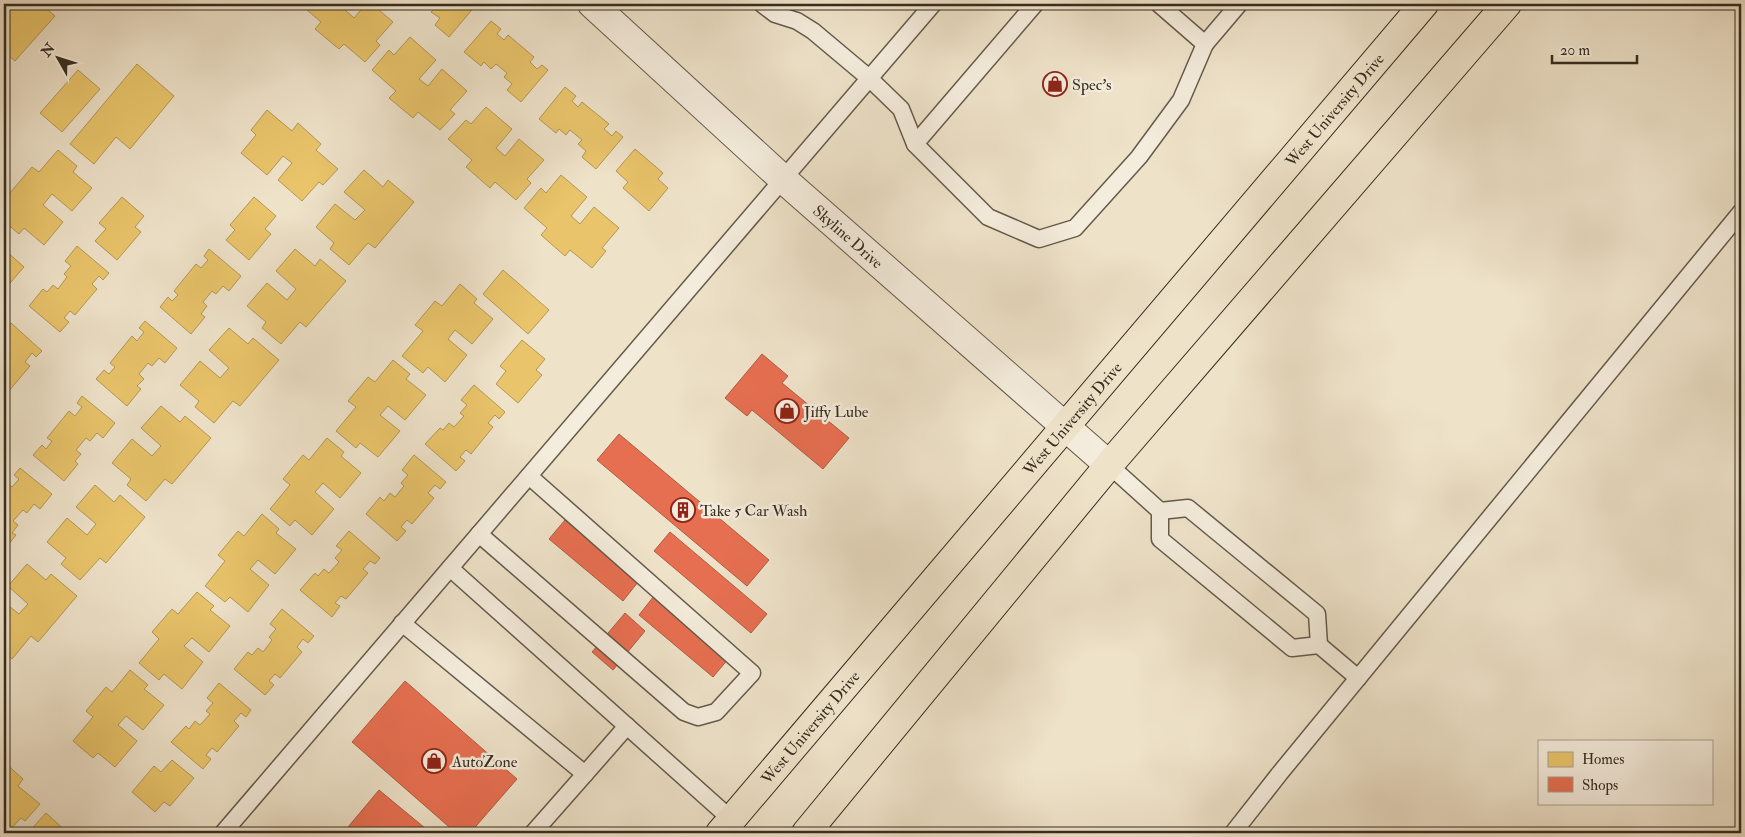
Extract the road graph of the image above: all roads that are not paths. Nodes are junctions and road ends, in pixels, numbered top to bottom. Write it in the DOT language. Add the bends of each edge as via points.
graph roads {
  1 [pos="592,4"];
  2 [pos="762,4"];
  3 [pos="933,4"];
  4 [pos="1035,4"];
  5 [pos="1158,4"];
  6 [pos="1239,4"];
  7 [pos="1424,4"];
  8 [pos="1507,4"];
  9 [pos="1205,44"];
  10 [pos="869,78"];
  11 [pos="914,144"];
  12 [pos="784,180"];
  13 [pos="1741,212"];
  14 [pos="1066,428"];
  15 [pos="1109,465"];
  16 [pos="529,476"];
  17 [pos="1160,511"];
  18 [pos="479,534"];
  19 [pos="450,568"];
  20 [pos="402,623"];
  21 [pos="1319,645"];
  22 [pos="1358,678"];
  23 [pos="627,726"];
  24 [pos="585,774"];
  25 [pos="726,826"];
  26 [pos="224,833"];
  27 [pos="533,833"];
  28 [pos="806,833"];
  29 [pos="1233,833"];
  1 -- 12 [label="street, Skyline Drive"];
  2 -- 10 [label="lane" via="775,14 814,31"];
  3 -- 10 [label="lane"];
  4 -- 11 [label="lane"];
  5 -- 9 [label="lane"];
  6 -- 9 [label="lane"];
  7 -- 14 [label="highway, West University Drive"];
  8 -- 15 [label="highway"];
  9 -- 11 [label="lane" via="1181,100 1138,157 1075,228 1038,238 988,217"];
  10 -- 11 [label="lane" via="900,109"];
  10 -- 12 [label="lane"];
  12 -- 14 [label="street, Skyline Drive"];
  12 -- 16 [label="lane"];
  13 -- 22 [label="lane"];
  14 -- 15 [label="street, Skyline Drive"];
  14 -- 25 [label="highway, West University Drive"];
  15 -- 17 [label="lane"];
  15 -- 28 [label="highway"];
  16 -- 18 [label="lane"];
  16 -- 18 [label="lane" via="752,673 716,712 698,717 684,712"];
  17 -- 21 [label="lane" via="1188,508 1317,614"];
  17 -- 21 [label="lane" via="1160,539 1292,648"];
  18 -- 19 [label="lane"];
  19 -- 20 [label="lane"];
  19 -- 23 [label="lane"];
  20 -- 24 [label="lane"];
  20 -- 26 [label="lane"];
  21 -- 22 [label="lane"];
  22 -- 29 [label="lane"];
  23 -- 24 [label="lane"];
  23 -- 25 [label="lane"];
  24 -- 27 [label="lane"];
}
